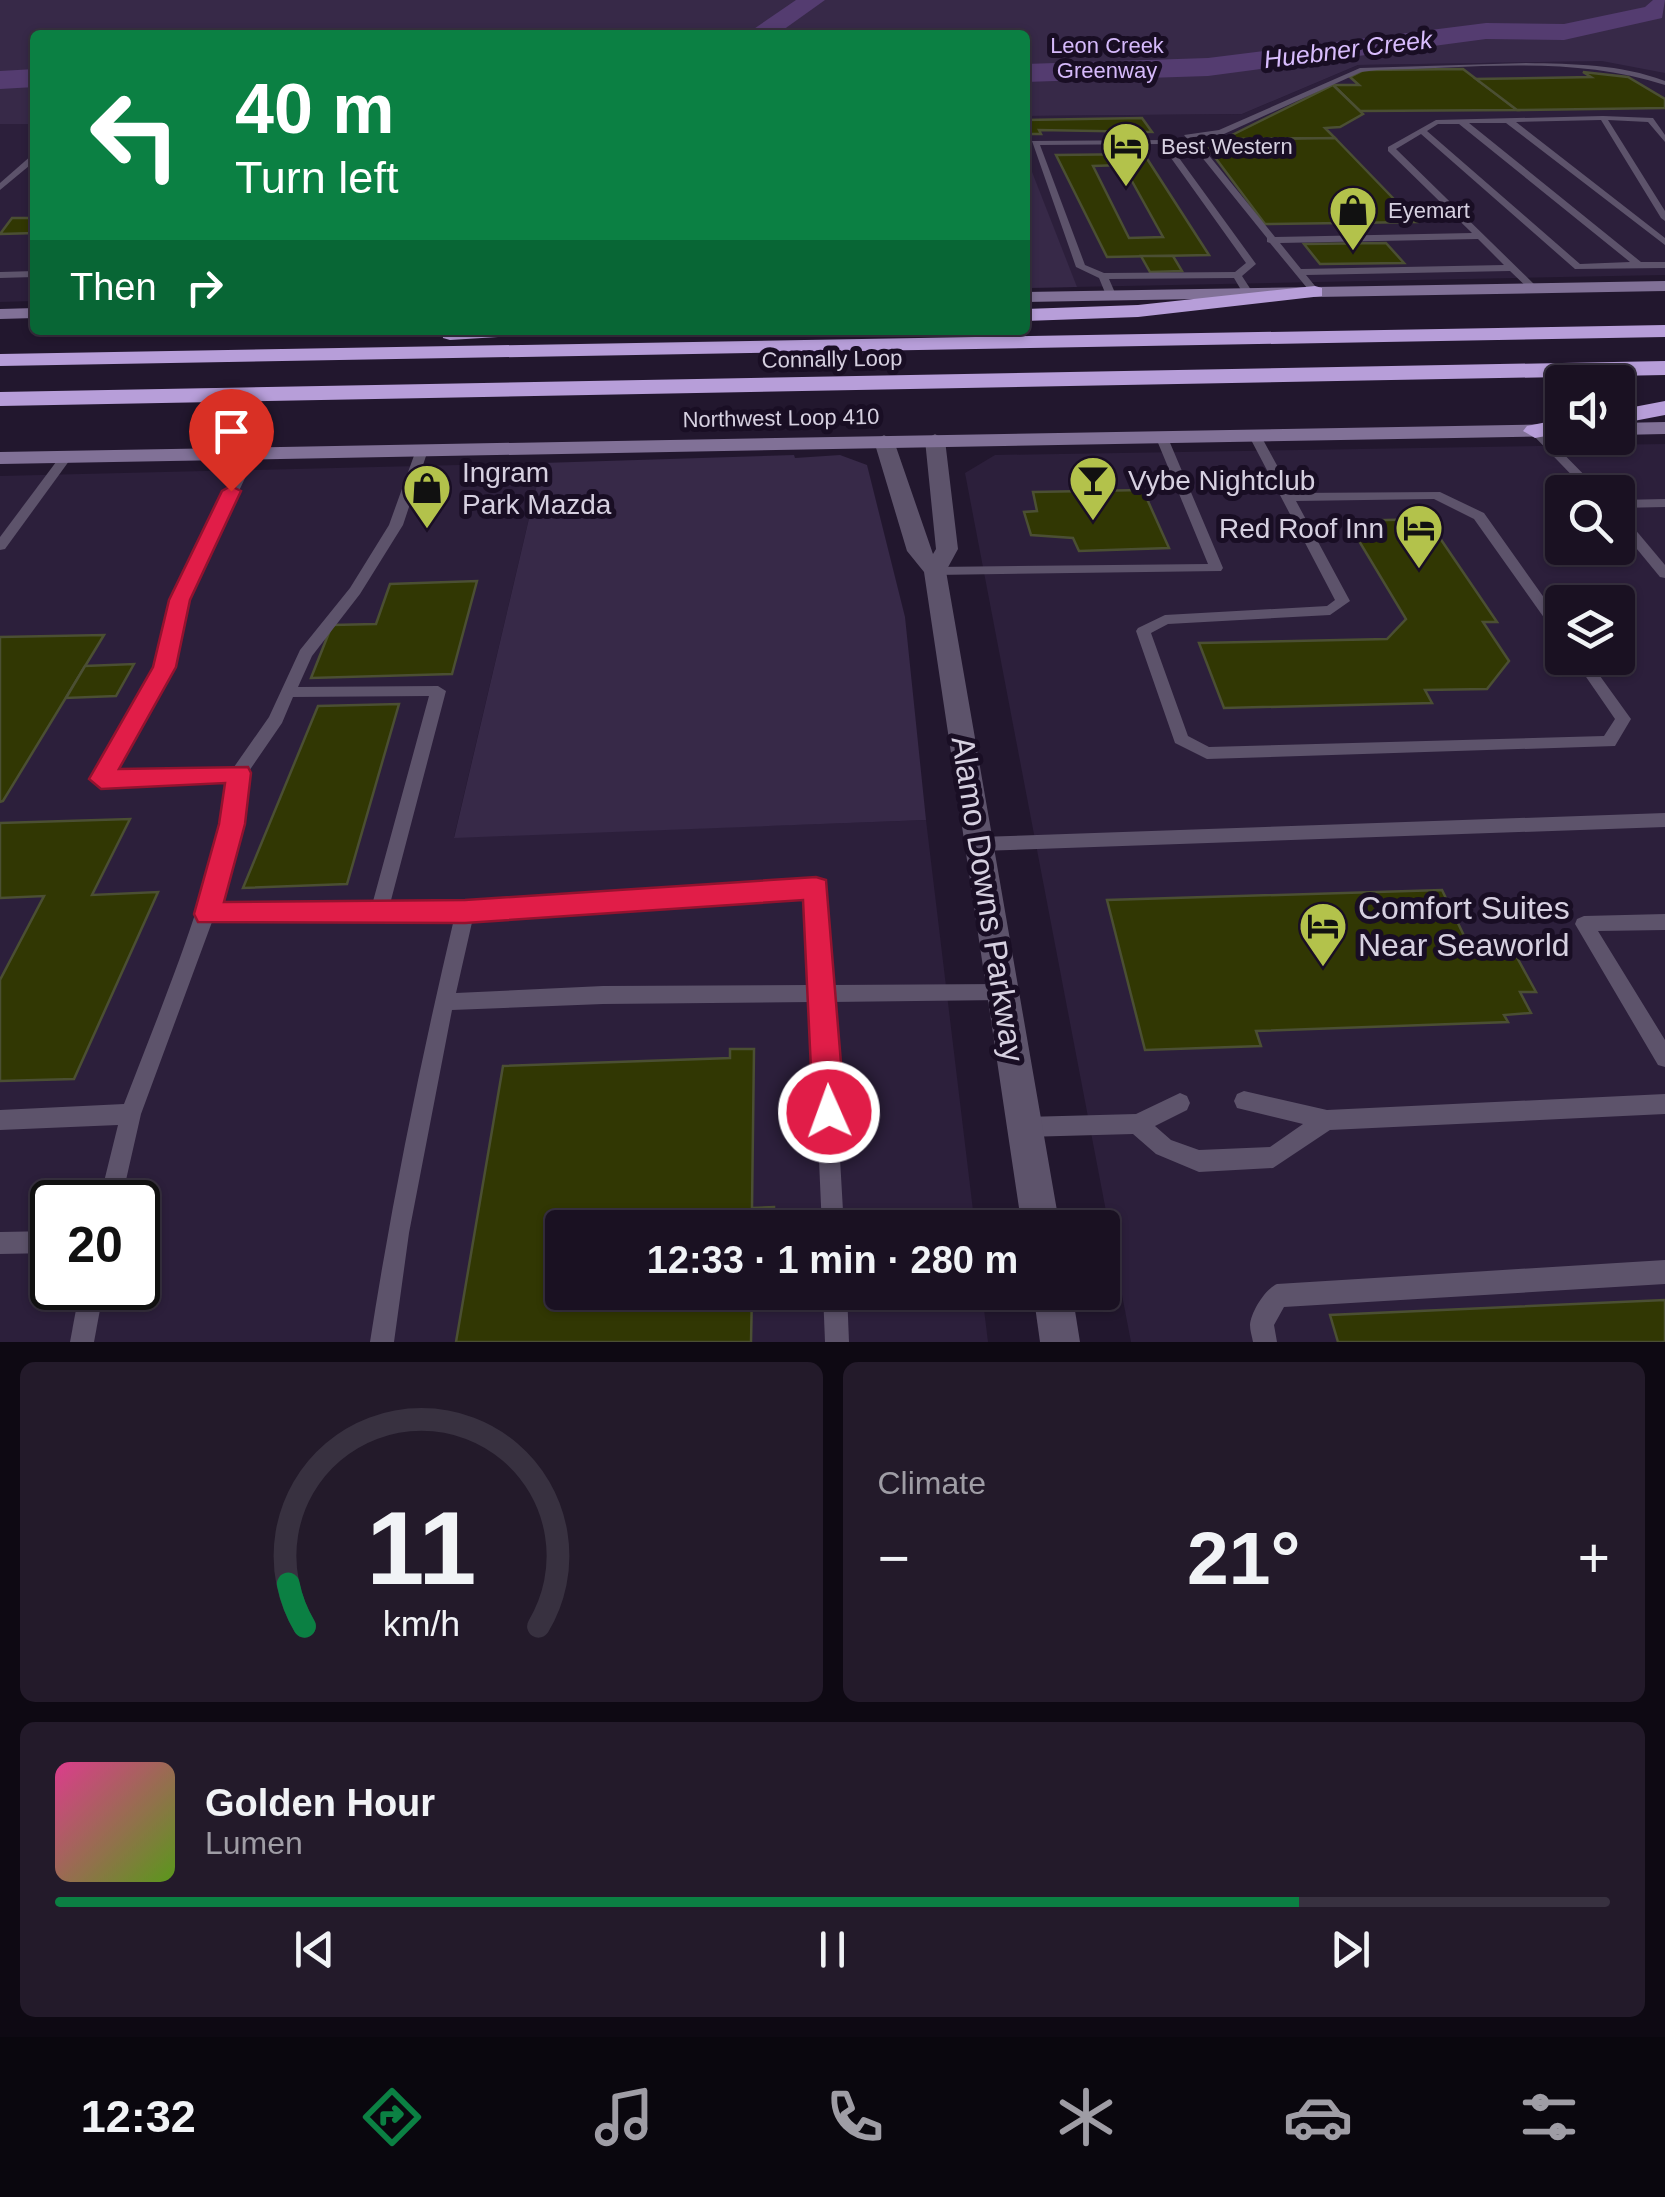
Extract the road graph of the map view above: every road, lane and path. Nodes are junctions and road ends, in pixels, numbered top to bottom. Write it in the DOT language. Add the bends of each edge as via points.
graph roads {
  1 [pos="1665,83"];
  2 [pos="1603,118"];
  3 [pos="1509,120"];
  4 [pos="1650,120"];
  5 [pos="1665,121"];
  6 [pos="1462,122"];
  7 [pos="1422,131"];
  8 [pos="1665,140"];
  9 [pos="30,161"];
  10 [pos="0,187"];
  11 [pos="1665,218"];
  12 [pos="1482,236"];
  13 [pos="1270,240"];
  14 [pos="1665,242"];
  15 [pos="1178,263"];
  16 [pos="1145,264"];
  17 [pos="1638,265"];
  18 [pos="1665,265"];
  19 [pos="1514,268"];
  20 [pos="1298,272"];
  21 [pos="30,274"];
  22 [pos="1237,274"];
  23 [pos="0,275"];
  24 [pos="1215,275"];
  25 [pos="1102,276"];
  26 [pos="1120,276"];
  27 [pos="1665,286"];
  28 [pos="1532,288"];
  29 [pos="1248,292"];
  30 [pos="1315,292"];
  31 [pos="1110,295"];
  32 [pos="1030,296"];
  33 [pos="30,313"];
  34 [pos="0,314"];
  35 [pos="1030,316"];
  36 [pos="1665,331"];
  37 [pos="435,335"];
  38 [pos="67,359"];
  39 [pos="0,360"];
  40 [pos="1665,368"];
  41 [pos="0,399"];
  42 [pos="1665,408"];
  43 [pos="1635,413"];
  44 [pos="1665,428"];
  45 [pos="1545,429"];
  46 [pos="1635,429"];
  47 [pos="1535,430"];
  48 [pos="1254,436"];
  49 [pos="1162,438"];
  50 [pos="935,440"];
  51 [pos="884,441"];
  52 [pos="422,450"];
  53 [pos="250,453"];
  54 [pos="66,457"];
  55 [pos="0,458"];
  56 [pos="1579,475"];
  57 [pos="1288,498"];
  58 [pos="1665,503"];
  59 [pos="1635,504"];
  60 [pos="1635,538"];
  61 [pos="0,546"];
  62 [pos="936,571"];
  63 [pos="1665,574"];
  64 [pos="1545,609"];
  65 [pos="1592,675"];
  66 [pos="288,692"];
  67 [pos="239,773"];
  68 [pos="1665,820"];
  69 [pos="979,844"];
  70 [pos="465,911"];
  71 [pos="379,912"];
  72 [pos="208,914"];
  73 [pos="1665,922"];
  74 [pos="1003,992"];
  75 [pos="825,995"];
  76 [pos="444,1002"];
  77 [pos="1665,1058"];
  78 [pos="1244,1101"];
  79 [pos="1180,1103"];
  80 [pos="1665,1104"];
  81 [pos="131,1114"];
  82 [pos="0,1120"];
  83 [pos="1327,1120"];
  84 [pos="1138,1124"];
  85 [pos="1025,1128"];
  86 [pos="115,1180"];
  87 [pos="832,1210"];
  88 [pos="1038,1210"];
  89 [pos="30,1243"];
  90 [pos="0,1244"];
  91 [pos="1665,1272"];
  92 [pos="88,1310"];
  93 [pos="836,1310"];
  94 [pos="1055,1310"];
  95 [pos="82,1342"];
  96 [pos="382,1342"];
  97 [pos="837,1342"];
  98 [pos="1060,1342"];
  99 [pos="1265,1342"];
  1 -- 13 [label="lane" via="1638,72 1584,67 1377,68 1221,132 1188,135"];
  2 -- 3 [label="lane"];
  2 -- 4 [label="lane"];
  2 -- 11 [label="lane"];
  3 -- 6 [label="lane"];
  3 -- 14 [label="lane"];
  4 -- 5 [label="lane"];
  4 -- 8 [label="lane"];
  6 -- 7 [label="lane" via="1436,122"];
  6 -- 17 [label="lane"];
  7 -- 12 [label="lane" via="1391,148"];
  7 -- 17 [label="lane" via="1578,267"];
  9 -- 10 [label="lane"];
  12 -- 13 [label="lane"];
  12 -- 19 [label="lane"];
  13 -- 20 [label="lane"];
  15 -- 24 [label="lane"];
  16 -- 26 [label="lane"];
  17 -- 18 [label="lane"];
  19 -- 20 [label="lane"];
  19 -- 28 [label="lane"];
  20 -- 30 [label="lane"];
  21 -- 23 [label="lane"];
  22 -- 24 [label="lane"];
  22 -- 25 [label="lane" via="1251,264 1163,142 1035,143 1081,267"];
  22 -- 29 [label="lane"];
  24 -- 26 [label="lane"];
  25 -- 26 [label="lane"];
  25 -- 31 [label="lane"];
  27 -- 28 [label="main road"];
  28 -- 30 [label="main road"];
  29 -- 30 [label="main road"];
  29 -- 31 [label="main road"];
  30 -- 35 [label="highway"];
  31 -- 32 [label="main road"];
  33 -- 34 [label="main road"];
  36 -- 38 [label="highway, Connally Loop"];
  37 -- 38 [label="highway"];
  38 -- 39 [label="highway, Connally Loop"];
  40 -- 41 [label="highway, Connally Loop"];
  42 -- 43 [label="highway"];
  44 -- 46 [label="main road"];
  45 -- 47 [label="highway"];
  47 -- 48 [label="main road, Northwest Loop 410"];
  47 -- 56 [label="lane"];
  48 -- 49 [label="main road, Northwest Loop 410"];
  48 -- 57 [label="lane"];
  49 -- 50 [label="main road, Northwest Loop 410"];
  49 -- 62 [label="lane" via="1216,568"];
  50 -- 51 [label="main road, Northwest Loop 410"];
  50 -- 62 [label="street, Alamo Downs Parkway" via="947,549"];
  51 -- 52 [label="main road, Northwest Loop 410"];
  51 -- 62 [label="street, Alamo Downs Parkway" via="918,551"];
  52 -- 53 [label="main road, Northwest Loop 410"];
  52 -- 66 [label="lane" via="396,525 306,654"];
  53 -- 54 [label="main road, Northwest Loop 410"];
  53 -- 67 [label="lane" via="180,600 164,667 101,779"];
  54 -- 55 [label="main road, Northwest Loop 410"];
  54 -- 61 [label="lane"];
  57 -- 64 [label="lane" via="1436,495 1480,516"];
  57 -- 65 [label="lane" via="1342,601 1330,610 1165,620 1143,631 1181,739 1207,753 1609,742 1624,718"];
  58 -- 59 [label="lane"];
  60 -- 63 [label="lane"];
  62 -- 69 [label="street, Alamo Downs Parkway"];
  66 -- 67 [label="lane"];
  66 -- 71 [label="lane" via="438,691"];
  67 -- 72 [label="lane"];
  68 -- 69 [label="lane"];
  69 -- 74 [label="street, Alamo Downs Parkway"];
  70 -- 71 [label="lane"];
  70 -- 75 [label="lane" via="816,888"];
  70 -- 76 [label="lane"];
  71 -- 72 [label="lane"];
  72 -- 81 [label="lane"];
  73 -- 77 [label="lane" via="1584,924"];
  74 -- 75 [label="lane"];
  74 -- 85 [label="street, Alamo Downs Parkway"];
  75 -- 76 [label="lane"];
  75 -- 87 [label="lane"];
  76 -- 96 [label="lane"];
  78 -- 83 [label="lane"];
  79 -- 84 [label="lane"];
  80 -- 83 [label="lane"];
  81 -- 82 [label="lane"];
  81 -- 86 [label="lane"];
  83 -- 84 [label="lane" via="1274,1157 1199,1161 1164,1147"];
  84 -- 85 [label="lane"];
  85 -- 88 [label="street, Alamo Downs Parkway"];
  89 -- 90 [label="lane"];
  91 -- 99 [label="lane" via="1278,1296 1262,1323"];
  92 -- 95 [label="lane"];
  93 -- 97 [label="lane"];
  94 -- 98 [label="street"];
}
